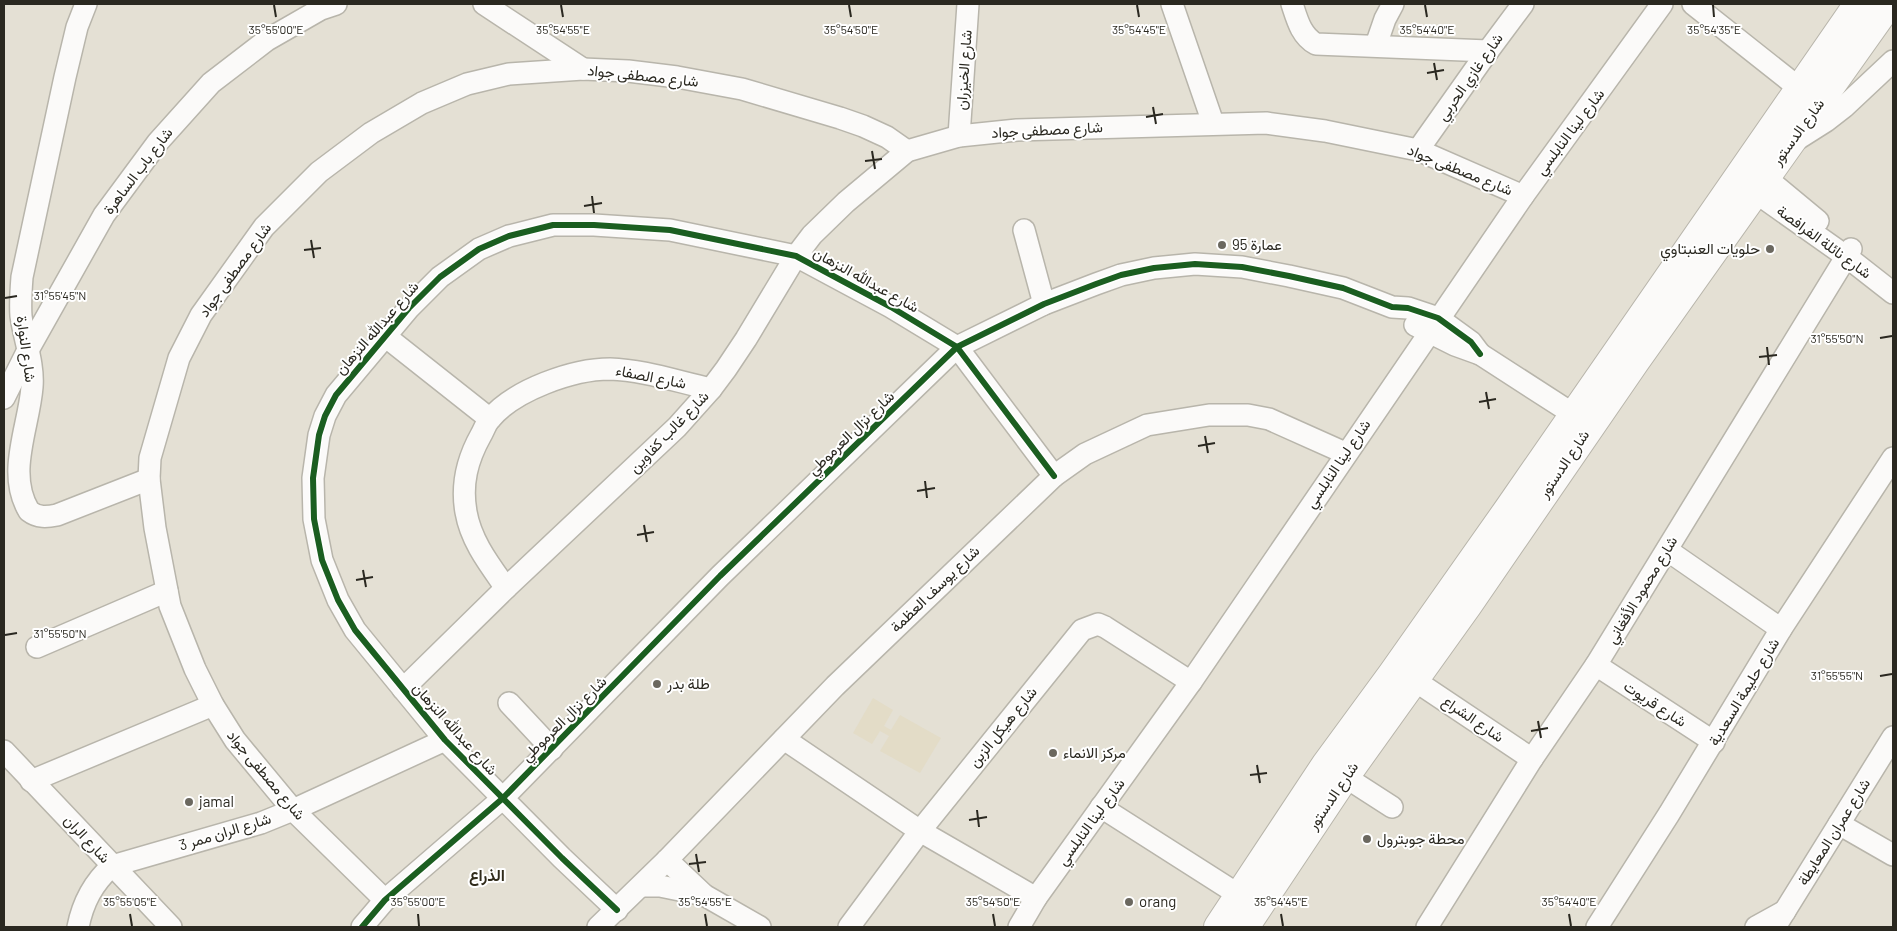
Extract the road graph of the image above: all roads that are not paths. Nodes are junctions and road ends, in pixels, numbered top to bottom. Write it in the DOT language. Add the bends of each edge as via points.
graph roads {
  1 [pos="86,4"];
  2 [pos="336,4"];
  3 [pos="484,4"];
  4 [pos="968,4"];
  5 [pos="1172,4"];
  6 [pos="1292,4"];
  7 [pos="1393,4"];
  8 [pos="1523,4"];
  9 [pos="1662,4"];
  10 [pos="1693,4"];
  11 [pos="1858,4"];
  12 [pos="1890,4"];
  13 [pos="1376,45"];
  14 [pos="1488,51"];
  15 [pos="1893,60"];
  16 [pos="583,69"];
  17 [pos="1799,88"];
  18 [pos="1213,123"];
  19 [pos="959,136"];
  20 [pos="1790,144"];
  21 [pos="1418,150"];
  22 [pos="907,151"];
  23 [pos="1760,185"];
  24 [pos="1522,196"];
  25 [pos="1024,230"];
  26 [pos="1849,253"];
  27 [pos="796,256"];
  28 [pos="1893,280"];
  29 [pos="1893,293"];
  30 [pos="1044,304"];
  31 [pos="1433,325"];
  32 [pos="385,336"];
  33 [pos="957,347"];
  34 [pos="28,350"];
  35 [pos="711,389"];
  36 [pos="4,398"];
  37 [pos="1572,414"];
  38 [pos="490,419"];
  39 [pos="1345,453"];
  40 [pos="1893,458"];
  41 [pos="1054,476"];
  42 [pos="149,479"];
  43 [pos="1666,550"];
  44 [pos="506,588"];
  45 [pos="167,591"];
  46 [pos="1782,630"];
  47 [pos="37,647"];
  48 [pos="1596,665"];
  49 [pos="1414,680"];
  50 [pos="1191,682"];
  51 [pos="403,689"];
  52 [pos="509,704"];
  53 [pos="213,705"];
  54 [pos="1893,737"];
  55 [pos="784,739"];
  56 [pos="445,740"];
  57 [pos="1714,742"];
  58 [pos="552,749"];
  59 [pos="4,751"];
  60 [pos="1532,759"];
  61 [pos="1336,770"];
  62 [pos="32,780"];
  63 [pos="502,799"];
  64 [pos="1392,806"];
  65 [pos="1101,807"];
  66 [pos="293,810"];
  67 [pos="1839,824"];
  68 [pos="920,830"];
  69 [pos="1893,854"];
  70 [pos="667,860"];
  71 [pos="112,866"];
  72 [pos="642,886"];
  73 [pos="704,895"];
  74 [pos="1239,895"];
  75 [pos="1036,898"];
  76 [pos="385,900"];
  77 [pos="617,910"];
  78 [pos="1780,919"];
  79 [pos="750,925"];
  80 [pos="78,927"];
  81 [pos="171,927"];
  82 [pos="362,927"];
  83 [pos="598,927"];
  84 [pos="850,927"];
  85 [pos="1019,927"];
  86 [pos="1218,927"];
  87 [pos="1245,927"];
  88 [pos="1427,927"];
  89 [pos="1597,927"];
  90 [pos="1756,927"];
  1 -- 34 [label="street, شارع النوارة" via="65,77 22,277 21,316"];
  2 -- 34 [label="street, شارع باب الساهرة" via="321,9 267,40 211,83 158,142 104,215"];
  3 -- 16 [label="street"];
  4 -- 19 [label="street, شارع الخيزران"];
  5 -- 18 [label="street"];
  6 -- 13 [label="street" via="1302,31 1308,40 1316,44"];
  7 -- 13 [label="street"];
  8 -- 14 [label="street, شارع غازي الحربي"];
  9 -- 24 [label="street, شارع لينا النابلسي"];
  10 -- 17 [label="street"];
  11 -- 17 [label="main road, شارع الدستور"];
  12 -- 20 [label="main road, شارع الدستور"];
  13 -- 14 [label="street"];
  14 -- 21 [label="street, شارع غازي الحربي"];
  15 -- 20 [label="street" via="1844,107"];
  16 -- 22 [label="street, شارع مصطفى جواد" via="677,77 742,89 863,126"];
  16 -- 42 [label="street, شارع مصطفى جواد" via="509,74 467,84 422,103 371,132 320,172 264,227 201,315 179,358 154,439"];
  17 -- 37 [label="main road, شارع الدستور"];
  18 -- 19 [label="street, شارع مصطفى جواد" via="1017,130"];
  18 -- 21 [label="street, شارع مصطفى جواد" via="1266,123"];
  19 -- 22 [label="street, شارع مصطفى جواد"];
  20 -- 23 [label="main road, شارع الدستور"];
  21 -- 24 [label="street, شارع مصطفى جواد"];
  22 -- 27 [label="street, شارع غالب كفاوين" via="846,202"];
  23 -- 26 [label="street, شارع نائلة الفرافصة"];
  23 -- 49 [label="main road, شارع الدستور"];
  24 -- 31 [label="street, شارع لينا النابلسي"];
  25 -- 30 [label="street"];
  26 -- 28 [label="street, شارع نائلة الفرافصة"];
  26 -- 29 [label="street, شارع نائلة الفرافصة"];
  26 -- 43 [label="street, شارع محمود الأفغاني"];
  27 -- 32 [label="street, شارع عبدالله النزهان" via="670,230 553,225 509,236 479,249 440,277"];
  27 -- 33 [label="street, شارع عبدالله النزهان"];
  27 -- 35 [label="street, شارع غالب كفاوين" via="746,339"];
  30 -- 31 [label="street, شارع نزال العرموطي" via="1121,275 1195,264 1242,267 1343,288 1392,307 1397,314"];
  30 -- 33 [label="street, شارع نزال العرموطي"];
  31 -- 37 [label="street, شارع نزال العرموطي" via="1455,345 1480,354"];
  31 -- 39 [label="street, شارع لينا النابلسي"];
  32 -- 38 [label="street"];
  32 -- 51 [label="street, شارع عبدالله النزهان" via="336,395 325,416 313,478 314,519 322,560 338,600 355,630"];
  33 -- 41 [label="street, شارع عبدالله النزهان"];
  33 -- 58 [label="street, شارع نزال العرموطي" via="720,576"];
  34 -- 36 [label="street, شارع باب الساهرة"];
  34 -- 42 [label="street, شارع النوارة" via="32,388 19,475 20,490 29,511 40,516 57,515"];
  35 -- 38 [label="street, شارع الصفاء" via="642,373 596,370 540,384 506,404"];
  35 -- 44 [label="street, شارع غالب كفاوين" via="677,427"];
  37 -- 61 [label="main road, شارع الدستور" via="1392,674"];
  38 -- 44 [label="street, شارع الصفاء" via="474,448 464,478 464,494 475,541"];
  39 -- 41 [label="street, شارع يوسف العظمة" via="1269,419 1248,415 1209,415 1147,425 1085,454"];
  39 -- 50 [label="street, شارع لينا النابلسي"];
  40 -- 46 [label="street, شارع حليمة السعدية"];
  41 -- 55 [label="street, شارع يوسف العظمة"];
  42 -- 45 [label="street, شارع مصطفى جواد"];
  43 -- 46 [label="street"];
  43 -- 48 [label="street, شارع محمود الأفغاني"];
  44 -- 51 [label="street, شارع غالب كفاوين"];
  45 -- 47 [label="street"];
  45 -- 53 [label="street, شارع مصطفى جواد" via="183,641"];
  46 -- 57 [label="street, شارع حليمة السعدية"];
  48 -- 57 [label="street, شارع قريوت"];
  48 -- 60 [label="street, شارع محمود الأفغاني"];
  49 -- 60 [label="street, شارع الشراع"];
  49 -- 61 [label="main road, شارع الدستور"];
  50 -- 65 [label="street, شارع لينا النابلسي"];
  50 -- 68 [label="street, شارع هيكل الزبن" via="1105,626 1098,624 1082,630"];
  51 -- 56 [label="street, شارع عبدالله النزهان"];
  52 -- 58 [label="street"];
  53 -- 62 [label="street"];
  53 -- 66 [label="street, شارع مصطفى جواد" via="235,740"];
  54 -- 67 [label="street, شارع عمران المعايطة"];
  55 -- 68 [label="street"];
  55 -- 70 [label="street, شارع يوسف العظمة"];
  56 -- 63 [label="street, شارع عبدالله النزهان"];
  56 -- 66 [label="street, شارع الران ممر 3"];
  57 -- 89 [label="street, شارع حليمة السعدية"];
  58 -- 63 [label="street, شارع نزال العرموطي"];
  59 -- 62 [label="street, شارع الران"];
  60 -- 88 [label="street, شارع محمود الأفغاني"];
  61 -- 64 [label="street"];
  61 -- 74 [label="main road, شارع الدستور"];
  61 -- 87 [label="main road, شارع الدستور"];
  62 -- 71 [label="street, شارع الران"];
  63 -- 76 [label="street, شارع نزال العرموطي"];
  63 -- 77 [label="street, شارع عبدالله النزهان"];
  65 -- 74 [label="street"];
  65 -- 75 [label="street, شارع لينا النابلسي"];
  66 -- 71 [label="street, شارع الران ممر 3" via="242,829"];
  66 -- 76 [label="street, شارع مصطفى جواد"];
  67 -- 69 [label="street"];
  67 -- 78 [label="street, شارع عمران المعايطة"];
  68 -- 75 [label="street"];
  68 -- 84 [label="street, شارع هيكل الزبن"];
  70 -- 72 [label="street, شارع يوسف العظمة"];
  70 -- 73 [label="street"];
  71 -- 80 [label="street" via="92,887"];
  71 -- 81 [label="street, شارع الران"];
  72 -- 73 [label="street" via="660,886"];
  72 -- 77 [label="street, شارع يوسف العظمة"];
  73 -- 79 [label="street"];
  74 -- 86 [label="main road, شارع الدستور"];
  75 -- 85 [label="street, شارع لينا النابلسي"];
  76 -- 82 [label="street, شارع نزال العرموطي"];
  77 -- 83 [label="street, شارع يوسف العظمة"];
  78 -- 90 [label="street"];
}
